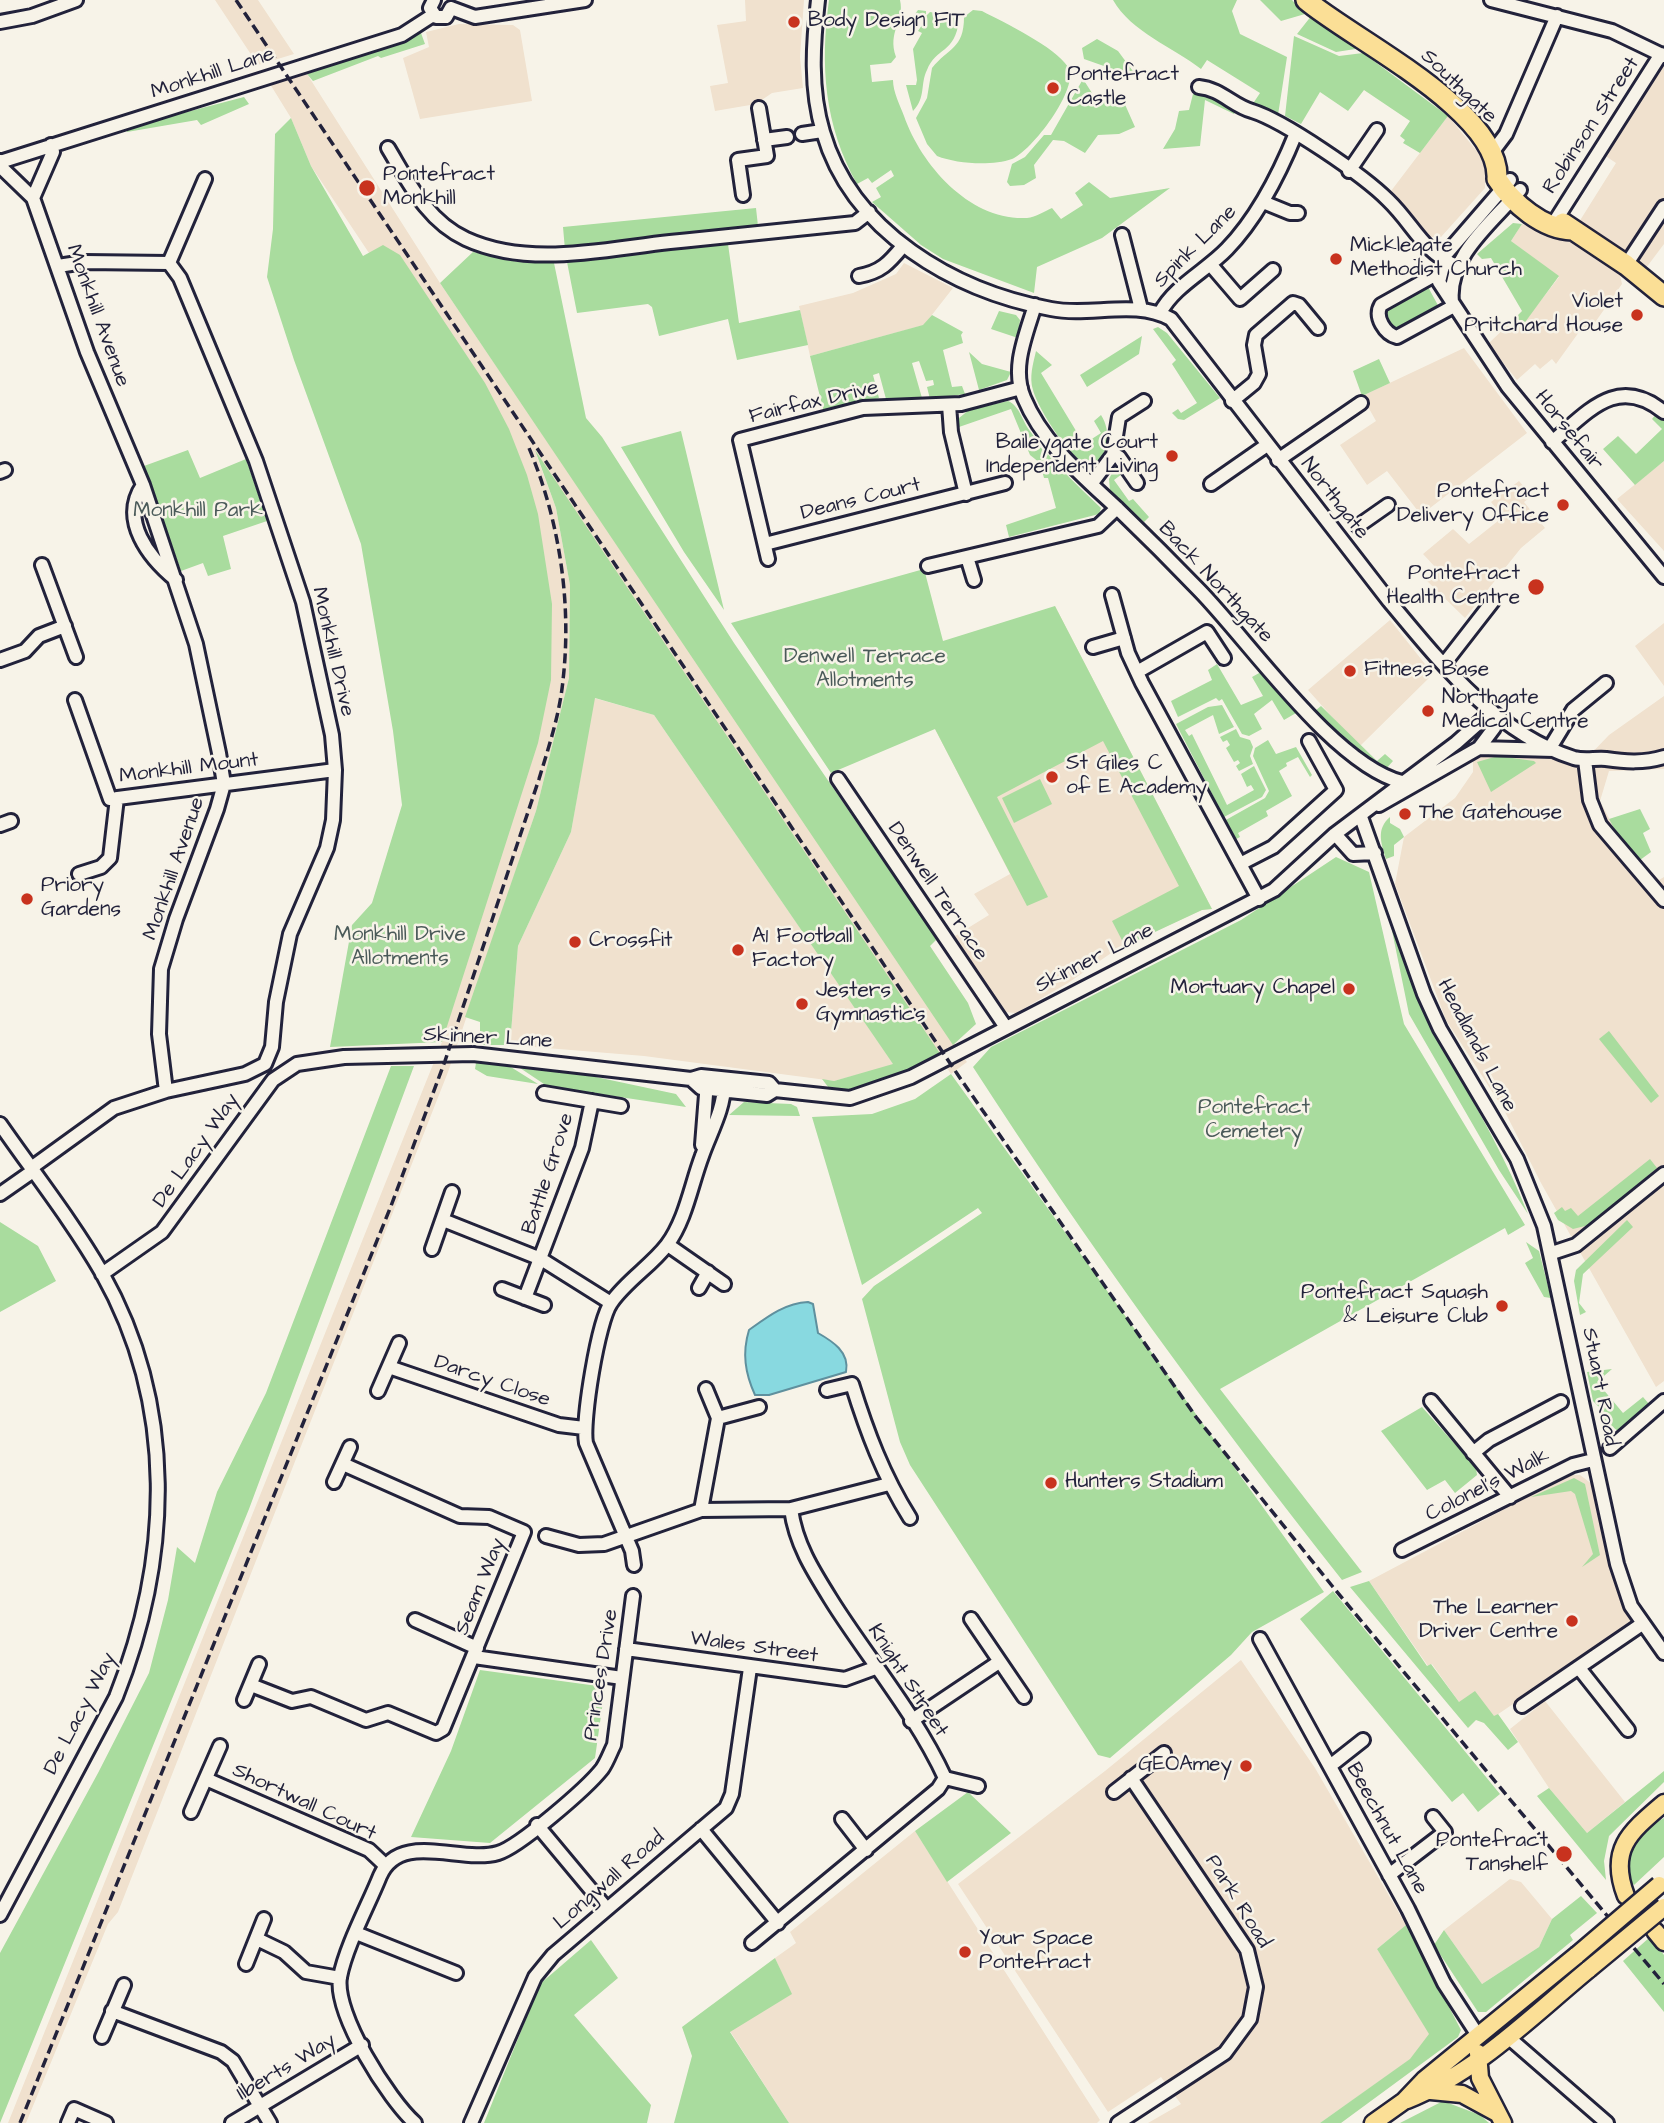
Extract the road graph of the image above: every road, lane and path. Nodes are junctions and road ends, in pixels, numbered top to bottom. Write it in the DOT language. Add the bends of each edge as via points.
graph roads {
  1 [pos="76,0"];
  2 [pos="434,0"];
  3 [pos="585,0"];
  4 [pos="818,0"];
  5 [pos="1306,0"];
  6 [pos="1491,0"];
  7 [pos="1552,0"];
  8 [pos="449,4"];
  9 [pos="530,5"];
  10 [pos="433,15"];
  11 [pos="1553,15"];
  12 [pos="0,22"];
  13 [pos="1662,55"];
  14 [pos="1199,87"];
  15 [pos="759,108"];
  16 [pos="1377,130"];
  17 [pos="822,131"];
  18 [pos="1296,133"];
  19 [pos="802,134"];
  20 [pos="787,136"];
  21 [pos="764,140"];
  22 [pos="51,145"];
  23 [pos="388,148"];
  24 [pos="1,161"];
  25 [pos="1349,171"];
  26 [pos="205,178"];
  27 [pos="1508,187"];
  28 [pos="743,195"];
  29 [pos="33,198"];
  30 [pos="1263,202"];
  31 [pos="1664,207"];
  32 [pos="869,212"];
  33 [pos="1298,213"];
  34 [pos="1556,218"];
  35 [pos="1572,230"];
  36 [pos="1122,235"];
  37 [pos="903,246"];
  38 [pos="169,263"];
  39 [pos="1210,264"];
  40 [pos="1626,265"];
  41 [pos="58,266"];
  42 [pos="1441,266"];
  43 [pos="1456,266"];
  44 [pos="1273,270"];
  45 [pos="859,276"];
  46 [pos="1664,296"];
  47 [pos="1453,304"];
  48 [pos="1035,305"];
  49 [pos="1141,309"];
  50 [pos="1160,313"];
  51 [pos="1318,328"];
  52 [pos="1021,388"];
  53 [pos="1144,401"];
  54 [pos="1232,401"];
  55 [pos="1361,403"];
  56 [pos="949,405"];
  57 [pos="1664,412"];
  58 [pos="1552,442"];
  59 [pos="1266,444"];
  60 [pos="1113,455"];
  61 [pos="1278,460"];
  62 [pos="1004,483"];
  63 [pos="1137,483"];
  64 [pos="1091,484"];
  65 [pos="1211,484"];
  66 [pos="143,485"];
  67 [pos="966,494"];
  68 [pos="1388,505"];
  69 [pos="1117,508"];
  70 [pos="1349,532"];
  71 [pos="765,544"];
  72 [pos="967,557"];
  73 [pos="768,559"];
  74 [pos="42,565"];
  75 [pos="928,566"];
  76 [pos="1664,577"];
  77 [pos="177,580"];
  78 [pos="974,580"];
  79 [pos="1112,596"];
  80 [pos="1493,601"];
  81 [pos="65,626"];
  82 [pos="1124,638"];
  83 [pos="1093,647"];
  84 [pos="76,657"];
  85 [pos="1224,658"];
  86 [pos="0,660"];
  87 [pos="1444,664"];
  88 [pos="1137,672"];
  89 [pos="1606,683"];
  90 [pos="75,699"];
  91 [pos="1494,713"];
  92 [pos="1309,741"];
  93 [pos="1479,748"];
  94 [pos="1552,749"];
  95 [pos="1664,757"];
  96 [pos="1585,760"];
  97 [pos="335,770"];
  98 [pos="838,779"];
  99 [pos="1402,782"];
  100 [pos="223,784"];
  101 [pos="117,798"];
  102 [pos="1372,808"];
  103 [pos="1361,817"];
  104 [pos="1335,834"];
  105 [pos="1375,853"];
  106 [pos="1240,864"];
  107 [pos="79,874"];
  108 [pos="1259,899"];
  109 [pos="1664,900"];
  110 [pos="1004,1026"];
  111 [pos="284,1070"];
  112 [pos="707,1082"];
  113 [pos="722,1084"];
  114 [pos="166,1091"];
  115 [pos="544,1093"];
  116 [pos="592,1101"];
  117 [pos="621,1106"];
  118 [pos="0,1124"];
  119 [pos="702,1155"];
  120 [pos="32,1170"];
  121 [pos="1664,1174"];
  122 [pos="453,1192"];
  123 [pos="0,1194"];
  124 [pos="443,1220"];
  125 [pos="667,1245"];
  126 [pos="432,1249"];
  127 [pos="1552,1253"];
  128 [pos="541,1259"];
  129 [pos="708,1272"];
  130 [pos="103,1274"];
  131 [pos="724,1284"];
  132 [pos="699,1288"];
  133 [pos="502,1289"];
  134 [pos="525,1298"];
  135 [pos="611,1303"];
  136 [pos="544,1305"];
  137 [pos="399,1343"];
  138 [pos="389,1367"];
  139 [pos="706,1390"];
  140 [pos="827,1390"];
  141 [pos="378,1391"];
  142 [pos="1431,1401"];
  143 [pos="1664,1401"];
  144 [pos="1561,1402"];
  145 [pos="759,1407"];
  146 [pos="718,1418"];
  147 [pos="584,1428"];
  148 [pos="1614,1440"];
  149 [pos="350,1447"];
  150 [pos="1473,1452"];
  151 [pos="1593,1460"];
  152 [pos="343,1464"];
  153 [pos="334,1482"];
  154 [pos="888,1483"];
  155 [pos="1510,1497"];
  156 [pos="791,1509"];
  157 [pos="701,1510"];
  158 [pos="910,1518"];
  159 [pos="625,1535"];
  160 [pos="546,1536"];
  161 [pos="1402,1550"];
  162 [pos="634,1565"];
  163 [pos="633,1596"];
  164 [pos="971,1619"];
  165 [pos="415,1620"];
  166 [pos="1642,1624"];
  167 [pos="1260,1639"];
  168 [pos="626,1649"];
  169 [pos="475,1652"];
  170 [pos="1664,1653"];
  171 [pos="999,1662"];
  172 [pos="259,1664"];
  173 [pos="750,1668"];
  174 [pos="875,1668"];
  175 [pos="1579,1668"];
  176 [pos="622,1678"];
  177 [pos="251,1685"];
  178 [pos="1024,1697"];
  179 [pos="244,1700"];
  180 [pos="1522,1706"];
  181 [pos="911,1721"];
  182 [pos="1628,1730"];
  183 [pos="1363,1740"];
  184 [pos="220,1746"];
  185 [pos="1164,1753"];
  186 [pos="1330,1766"];
  187 [pos="945,1778"];
  188 [pos="1131,1778"];
  189 [pos="206,1779"];
  190 [pos="978,1786"];
  191 [pos="1114,1791"];
  192 [pos="1664,1803"];
  193 [pos="191,1812"];
  194 [pos="1433,1817"];
  195 [pos="842,1819"];
  196 [pos="537,1825"];
  197 [pos="701,1829"];
  198 [pos="866,1850"];
  199 [pos="385,1865"];
  200 [pos="1389,1875"];
  201 [pos="1662,1883"];
  202 [pos="1626,1896"];
  203 [pos="1664,1907"];
  204 [pos="607,1909"];
  205 [pos="0,1915"];
  206 [pos="264,1919"];
  207 [pos="778,1923"];
  208 [pos="356,1933"];
  209 [pos="257,1939"];
  210 [pos="752,1943"];
  211 [pos="246,1964"];
  212 [pos="456,1973"];
  213 [pos="340,1978"];
  214 [pos="124,1985"];
  215 [pos="112,2011"];
  216 [pos="102,2037"];
  217 [pos="1479,2037"];
  218 [pos="1504,2040"];
  219 [pos="362,2045"];
  220 [pos="1478,2060"];
  221 [pos="1431,2091"];
  222 [pos="1404,2101"];
  223 [pos="260,2106"];
  224 [pos="1498,2112"];
  225 [pos="68,2123"];
  226 [pos="106,2123"];
  227 [pos="232,2123"];
  228 [pos="270,2123"];
  229 [pos="415,2123"];
  230 [pos="471,2123"];
  231 [pos="1118,2123"];
  232 [pos="1373,2123"];
  233 [pos="1607,2123"];
  1 -- 12 [label="street"];
  2 -- 10 [label="street"];
  3 -- 9 [label="street"];
  4 -- 17 [label="street" via="813,64"];
  5 -- 27 [label="highway, Southgate" via="1414,72 1469,123"];
  6 -- 11 [label="street"];
  7 -- 11 [label="street"];
  8 -- 9 [label="street" via="475,17"];
  8 -- 10 [label="street, Monkhill Lane" via="442,18"];
  10 -- 22 [label="street, Monkhill Lane" via="402,35"];
  11 -- 13 [label="street" via="1612,31"];
  11 -- 27 [label="street" via="1506,134"];
  13 -- 34 [label="street, Robinson Street"];
  14 -- 18 [label="street" via="1219,92"];
  15 -- 21 [label="street"];
  16 -- 25 [label="street"];
  17 -- 19 [label="street"];
  17 -- 32 [label="street" via="839,172"];
  18 -- 25 [label="street"];
  18 -- 30 [label="street, Spink Lane"];
  20 -- 21 [label="street"];
  21 -- 28 [label="street" via="767,156 738,160"];
  22 -- 24 [label="street, Monkhill Lane"];
  22 -- 29 [label="street" via="53,152"];
  23 -- 32 [label="street" via="418,198 447,227 465,239 496,249 568,253 855,223"];
  24 -- 29 [label="street, Monkhill Avenue" via="3,169"];
  25 -- 42 [label="street" via="1388,200"];
  26 -- 38 [label="street"];
  27 -- 34 [label="highway, Southgate"];
  27 -- 35 [label="highway, Southgate" via="1546,223"];
  27 -- 42 [label="street"];
  27 -- 43 [label="street"];
  29 -- 41 [label="street, Monkhill Avenue"];
  30 -- 33 [label="street"];
  30 -- 39 [label="street, Spink Lane" via="1233,243"];
  31 -- 40 [label="street"];
  32 -- 37 [label="street"];
  34 -- 35 [label="highway, Southgate"];
  35 -- 40 [label="highway, Southgate"];
  36 -- 49 [label="street"];
  37 -- 45 [label="street" via="888,265"];
  37 -- 48 [label="street" via="943,272"];
  38 -- 41 [label="street"];
  38 -- 97 [label="street, Monkhill Drive" via="180,278 250,445 279,530 310,632"];
  39 -- 44 [label="street" via="1240,299"];
  39 -- 50 [label="street, Spink Lane"];
  40 -- 46 [label="highway, Southgate"];
  41 -- 66 [label="street, Monkhill Avenue" via="87,352"];
  42 -- 43 [label="street"];
  42 -- 47 [label="street, Horsefair" via="1440,283"];
  42 -- 47 [label="street" via="1381,305 1378,315 1390,335 1403,337"];
  43 -- 47 [label="street"];
  47 -- 58 [label="street, Horsefair" via="1504,382"];
  48 -- 49 [label="street" via="1064,312"];
  48 -- 52 [label="street" via="1021,353"];
  49 -- 50 [label="street"];
  50 -- 54 [label="street, Northgate" via="1178,327"];
  51 -- 54 [label="street" via="1293,303 1256,335 1259,374"];
  52 -- 56 [label="street, Fairfax Drive"];
  52 -- 64 [label="street, Back Northgate" via="1034,418"];
  53 -- 60 [label="street" via="1119,417"];
  54 -- 59 [label="street, Northgate"];
  55 -- 61 [label="street"];
  56 -- 67 [label="street"];
  56 -- 71 [label="street, Fairfax Drive" via="871,406 740,440"];
  57 -- 58 [label="street" via="1634,397 1602,400"];
  58 -- 76 [label="street, Horsefair"];
  59 -- 61 [label="street, Northgate"];
  59 -- 65 [label="street"];
  60 -- 63 [label="street"];
  60 -- 64 [label="street"];
  61 -- 70 [label="street, Northgate"];
  62 -- 67 [label="street, Deans Court"];
  64 -- 69 [label="street, Back Northgate"];
  66 -- 77 [label="street, Monkhill Avenue"];
  66 -- 77 [label="street" via="133,507 144,547 156,564"];
  67 -- 71 [label="street, Deans Court"];
  68 -- 70 [label="street"];
  69 -- 72 [label="street" via="1098,526"];
  69 -- 99 [label="street, Back Northgate" via="1215,607 1298,702 1371,768"];
  70 -- 87 [label="street, Northgate"];
  71 -- 73 [label="street"];
  72 -- 75 [label="street"];
  72 -- 78 [label="street"];
  74 -- 81 [label="street"];
  77 -- 100 [label="street, Monkhill Avenue" via="199,656"];
  79 -- 82 [label="street"];
  80 -- 87 [label="street"];
  81 -- 84 [label="street"];
  81 -- 86 [label="street" via="39,636 25,651"];
  82 -- 83 [label="street"];
  82 -- 88 [label="street"];
  85 -- 88 [label="street" via="1207,632"];
  87 -- 91 [label="street, Northgate"];
  88 -- 106 [label="street"];
  89 -- 94 [label="street" via="1573,710"];
  90 -- 101 [label="street, Monkhill Mount" via="110,799"];
  91 -- 93 [label="street" via="1494,728"];
  91 -- 94 [label="street, Northgate"];
  91 -- 99 [label="street, Skinner Lane"];
  92 -- 106 [label="street" via="1336,790 1273,847"];
  93 -- 94 [label="street, Northgate"];
  93 -- 102 [label="street"];
  94 -- 96 [label="street, Northgate"];
  95 -- 96 [label="street, Northgate" via="1638,762"];
  96 -- 109 [label="street" via="1597,820"];
  97 -- 100 [label="street, Monkhill Mount"];
  97 -- 114 [label="street, Monkhill Drive" via="331,833 290,934 272,1047 265,1064 245,1074"];
  98 -- 110 [label="street, Denwell Terrace"];
  99 -- 102 [label="street, Skinner Lane"];
  100 -- 101 [label="street, Monkhill Mount"];
  100 -- 114 [label="street, Monkhill Avenue" via="161,969 159,1034"];
  101 -- 107 [label="street" via="110,858 101,867"];
  102 -- 103 [label="street, Skinner Lane"];
  103 -- 104 [label="street, Skinner Lane"];
  103 -- 105 [label="street, Headlands Lane"];
  104 -- 105 [label="street" via="1353,854"];
  104 -- 108 [label="street, Skinner Lane"];
  105 -- 127 [label="street, Headlands Lane" via="1424,995 1517,1159"];
  106 -- 108 [label="street"];
  108 -- 110 [label="street, Skinner Lane"];
  110 -- 113 [label="street, Skinner Lane" via="936,1066 863,1096 775,1090 769,1083"];
  111 -- 112 [label="street, Skinner Lane" via="332,1058 472,1054 691,1079 701,1088"];
  111 -- 130 [label="street, De Lacy Way" via="162,1232"];
  112 -- 113 [label="street, Skinner Lane"];
  112 -- 119 [label="street"];
  113 -- 119 [label="street"];
  114 -- 120 [label="street" via="114,1108"];
  115 -- 116 [label="street, Battle Grove"];
  116 -- 117 [label="street, Battle Grove"];
  116 -- 128 [label="street, Battle Grove" via="582,1148"];
  118 -- 120 [label="street, De Lacy Way"];
  119 -- 125 [label="street" via="683,1215"];
  120 -- 123 [label="street"];
  120 -- 130 [label="street, De Lacy Way"];
  121 -- 127 [label="street" via="1576,1245"];
  122 -- 124 [label="street"];
  124 -- 126 [label="street"];
  124 -- 128 [label="street"];
  125 -- 129 [label="street"];
  125 -- 135 [label="street"];
  127 -- 151 [label="street, Stuart Road"];
  128 -- 134 [label="street, Battle Grove"];
  128 -- 135 [label="street"];
  129 -- 131 [label="street"];
  129 -- 132 [label="street"];
  130 -- 205 [label="street, De Lacy Way" via="124,1321 150,1412 159,1482 156,1557 143,1619 116,1697"];
  133 -- 134 [label="street"];
  134 -- 136 [label="street"];
  135 -- 147 [label="street"];
  137 -- 138 [label="street"];
  138 -- 141 [label="street"];
  138 -- 147 [label="street, Darcy Close" via="559,1425"];
  139 -- 146 [label="street"];
  140 -- 154 [label="street" via="851,1379 869,1441"];
  142 -- 150 [label="street"];
  143 -- 148 [label="street"];
  144 -- 150 [label="street"];
  145 -- 146 [label="street"];
  146 -- 157 [label="street"];
  147 -- 159 [label="street"];
  149 -- 152 [label="street"];
  150 -- 155 [label="street"];
  151 -- 155 [label="street, Colonel's Walk" via="1573,1465"];
  151 -- 166 [label="street, Stuart Road" via="1616,1564"];
  152 -- 153 [label="street"];
  152 -- 169 [label="street, Seam Way" via="460,1516 489,1517 524,1532"];
  154 -- 156 [label="street"];
  154 -- 158 [label="street"];
  155 -- 161 [label="street, Colonel's Walk"];
  156 -- 157 [label="street"];
  156 -- 174 [label="street, Knight Street" via="800,1547"];
  157 -- 159 [label="street"];
  159 -- 160 [label="street" via="592,1546"];
  159 -- 162 [label="street"];
  163 -- 168 [label="street, Princes Drive"];
  164 -- 171 [label="street"];
  165 -- 169 [label="street"];
  166 -- 170 [label="street, Stuart Road"];
  166 -- 175 [label="street"];
  167 -- 186 [label="street, Beechnut Lane"];
  168 -- 173 [label="street, Wales Street"];
  168 -- 176 [label="street, Princes Drive"];
  169 -- 176 [label="street, Seam Way"];
  169 -- 177 [label="street, Seam Way" via="443,1729 436,1733 388,1713 366,1720 311,1697 292,1701"];
  171 -- 178 [label="street"];
  171 -- 181 [label="street"];
  172 -- 177 [label="street"];
  173 -- 174 [label="street, Wales Street" via="845,1679"];
  173 -- 197 [label="street, Longwall Road" via="732,1794 726,1808"];
  174 -- 181 [label="street, Knight Street"];
  175 -- 180 [label="street"];
  175 -- 182 [label="street"];
  176 -- 196 [label="street, Princes Drive" via="614,1745 603,1767"];
  177 -- 179 [label="street"];
  181 -- 187 [label="street, Knight Street"];
  183 -- 186 [label="street"];
  184 -- 189 [label="street, Shortwall Court"];
  185 -- 188 [label="street"];
  186 -- 200 [label="street, Beechnut Lane"];
  187 -- 190 [label="street"];
  187 -- 198 [label="street"];
  188 -- 191 [label="street"];
  188 -- 231 [label="street, Park Road" via="1247,1950 1256,1987 1250,2019 1225,2053"];
  189 -- 193 [label="street, Shortwall Court"];
  189 -- 199 [label="street, Shortwall Court" via="369,1850"];
  192 -- 202 [label="main road" via="1621,1848 1618,1865"];
  194 -- 200 [label="street" via="1445,1832"];
  195 -- 198 [label="street"];
  196 -- 199 [label="street, Princes Drive" via="511,1848 496,1853 415,1851"];
  196 -- 204 [label="street"];
  197 -- 204 [label="street, Longwall Road"];
  197 -- 207 [label="street"];
  198 -- 207 [label="street"];
  199 -- 208 [label="street"];
  200 -- 217 [label="street, Beechnut Lane" via="1444,1983"];
  201 -- 217 [label="main road, bridge"];
  203 -- 218 [label="main road, bridge"];
  204 -- 230 [label="street, Longwall Road" via="553,1955 535,1977"];
  206 -- 209 [label="street"];
  207 -- 210 [label="street"];
  208 -- 212 [label="street"];
  208 -- 213 [label="street"];
  209 -- 211 [label="street"];
  209 -- 213 [label="street" via="284,1952 306,1972"];
  213 -- 219 [label="street" via="342,2002"];
  214 -- 215 [label="street"];
  215 -- 216 [label="street"];
  215 -- 223 [label="street" via="221,2052 233,2061"];
  217 -- 220 [label="main road"];
  217 -- 222 [label="main road"];
  218 -- 220 [label="main road"];
  218 -- 224 [label="main road" via="1488,2071"];
  218 -- 233 [label="street"];
  219 -- 223 [label="street, Ilberts Way"];
  219 -- 229 [label="street" via="401,2110"];
  220 -- 221 [label="main road"];
  220 -- 224 [label="main road" via="1480,2078"];
  221 -- 222 [label="main road"];
  221 -- 224 [label="main road" via="1462,2094"];
  222 -- 232 [label="main road"];
  223 -- 227 [label="street, Ilberts Way"];
  223 -- 228 [label="street"];
  225 -- 226 [label="street" via="74,2109"];
}
